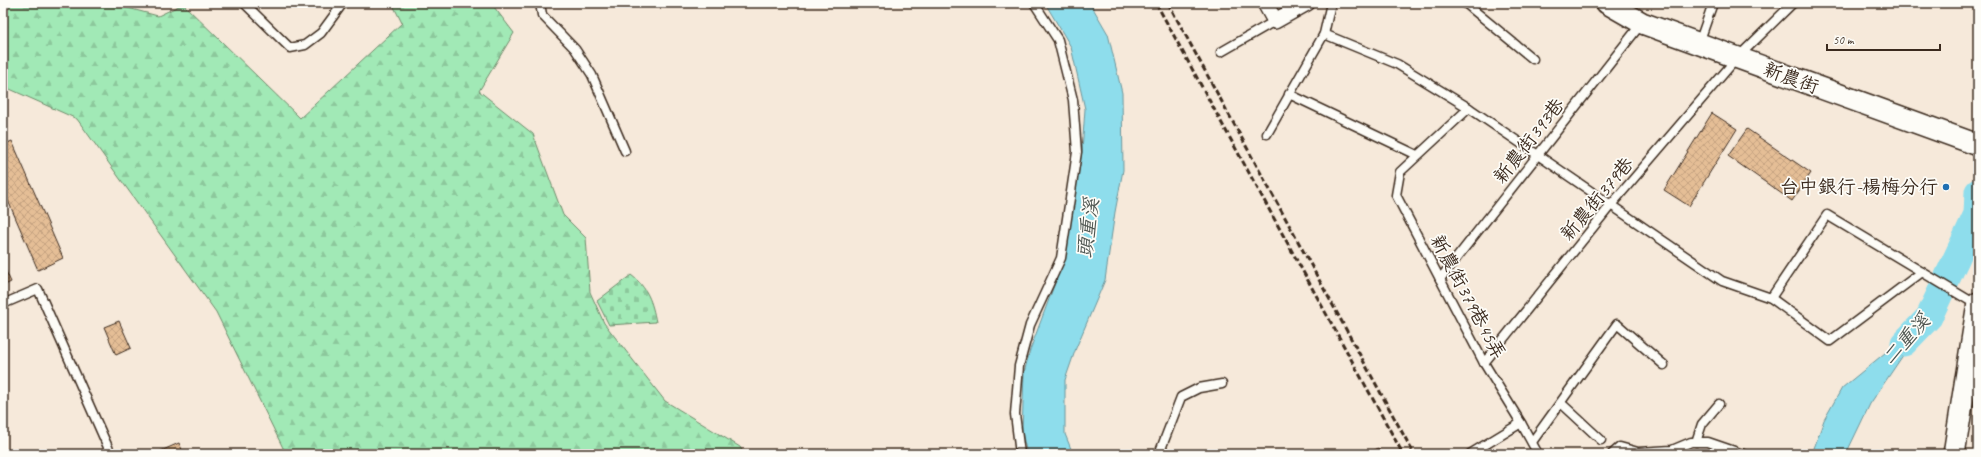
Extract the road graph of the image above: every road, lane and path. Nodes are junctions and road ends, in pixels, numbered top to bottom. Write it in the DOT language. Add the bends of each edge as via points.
graph roads {
  1 [pos="244,3"];
  2 [pos="343,3"];
  3 [pos="540,3"];
  4 [pos="1034,3"];
  5 [pos="1265,3"];
  6 [pos="1307,3"];
  7 [pos="1331,3"];
  8 [pos="1464,3"];
  9 [pos="1607,3"];
  10 [pos="1713,3"];
  11 [pos="1792,3"];
  12 [pos="1275,21"];
  13 [pos="1642,22"];
  14 [pos="1324,34"];
  15 [pos="1699,43"];
  16 [pos="1220,52"];
  17 [pos="1737,58"];
  18 [pos="1533,59"];
  19 [pos="1288,94"];
  20 [pos="1469,108"];
  21 [pos="1267,134"];
  22 [pos="1978,145"];
  23 [pos="626,151"];
  24 [pos="1417,155"];
  25 [pos="1538,155"];
  26 [pos="1611,205"];
  27 [pos="1922,272"];
  28 [pos="1440,279"];
  29 [pos="1771,298"];
  30 [pos="3,304"];
  31 [pos="1978,304"];
  32 [pos="1484,363"];
  33 [pos="1664,365"];
  34 [pos="1222,384"];
  35 [pos="1561,403"];
  36 [pos="1719,404"];
  37 [pos="1522,423"];
  38 [pos="1601,440"];
  39 [pos="1532,442"];
  40 [pos="1696,442"];
  41 [pos="1674,452"];
  42 [pos="1638,453"];
  43 [pos="111,454"];
  44 [pos="1020,454"];
  45 [pos="1159,454"];
  46 [pos="1470,454"];
  47 [pos="1538,454"];
  48 [pos="1612,454"];
  49 [pos="1743,454"];
  50 [pos="1954,454"];
  1 -- 2 [label="lane" via="290,48 305,44 321,33"];
  3 -- 23 [label="lane" via="542,15 575,49 592,75"];
  4 -- 44 [label="lane" via="1058,40 1073,100 1077,152 1061,258 1030,325 1019,366 1015,414"];
  5 -- 12 [label="street"];
  6 -- 12 [label="street"];
  7 -- 14 [label="lane"];
  8 -- 18 [label="lane"];
  9 -- 13 [label="street, 新農街"];
  10 -- 15 [label="lane"];
  11 -- 17 [label="lane, 新農街379巷"];
  12 -- 16 [label="lane"];
  13 -- 15 [label="street, 新農街"];
  13 -- 25 [label="lane, 新農街393巷"];
  14 -- 19 [label="lane"];
  14 -- 20 [label="lane" via="1397,64"];
  15 -- 17 [label="street, 新農街"];
  17 -- 22 [label="street, 新農街"];
  17 -- 26 [label="lane, 新農街379巷"];
  19 -- 21 [label="lane"];
  19 -- 24 [label="lane"];
  20 -- 24 [label="lane, 新農街379巷45弄"];
  20 -- 25 [label="lane"];
  24 -- 28 [label="lane, 新農街379巷45弄" via="1400,172 1396,195"];
  25 -- 26 [label="lane"];
  25 -- 28 [label="lane, 新農街393巷"];
  26 -- 29 [label="lane" via="1722,281"];
  26 -- 32 [label="lane, 新農街379巷"];
  27 -- 29 [label="lane" via="1830,341"];
  27 -- 29 [label="lane" via="1827,215"];
  27 -- 31 [label="lane"];
  28 -- 32 [label="lane, 新農街379巷45弄"];
  30 -- 43 [label="lane" via="38,289"];
  31 -- 50 [label="street"];
  32 -- 37 [label="lane, 新農街379巷45弄"];
  33 -- 35 [label="lane" via="1617,324"];
  34 -- 45 [label="lane" via="1199,388 1181,397"];
  35 -- 38 [label="lane"];
  35 -- 39 [label="lane"];
  36 -- 40 [label="lane" via="1702,424"];
  37 -- 39 [label="lane, 新農街379巷45弄"];
  37 -- 46 [label="lane"];
  39 -- 47 [label="lane, 新農街379巷45弄"];
  40 -- 41 [label="lane" via="1691,442"];
  40 -- 49 [label="lane" via="1708,442"];
  41 -- 42 [label="lane"];
  42 -- 48 [label="lane" via="1620,447"];
}
